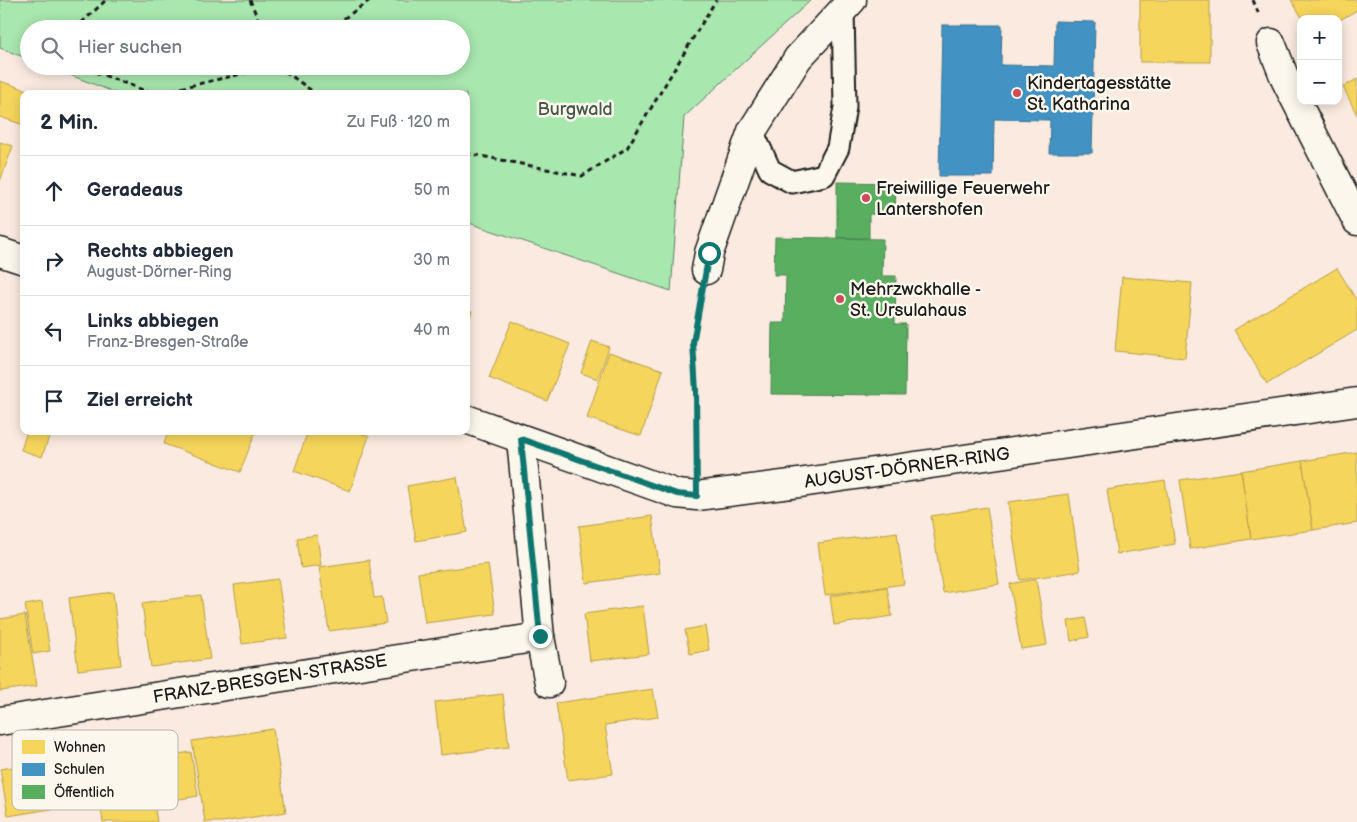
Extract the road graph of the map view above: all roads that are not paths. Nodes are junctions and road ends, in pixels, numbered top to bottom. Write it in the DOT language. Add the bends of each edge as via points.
graph roads {
  1 [pos="847,5"];
  2 [pos="1271,43"];
  3 [pos="752,131"];
  4 [pos="1357,221"];
  5 [pos="0,252"];
  6 [pos="20,259"];
  7 [pos="706,270"];
  8 [pos="1357,402"];
  9 [pos="470,420"];
  10 [pos="521,439"];
  11 [pos="540,636"];
  12 [pos="549,683"];
  13 [pos="0,721"];
  1 -- 3 [label="street" via="798,58"];
  1 -- 3 [label="lane" via="845,108 838,148 824,175 792,182 770,170"];
  2 -- 4 [label="street" via="1286,81"];
  3 -- 7 [label="street"];
  5 -- 6 [label="street"];
  8 -- 10 [label="street, AUGUST-DÖRNER-RING" via="697,496 677,494"];
  9 -- 10 [label="street, AUGUST-DÖRNER-RING"];
  10 -- 11 [label="street"];
  11 -- 12 [label="street"];
  11 -- 13 [label="street, FRANZ-BRESGEN-STRASSE"];
}
